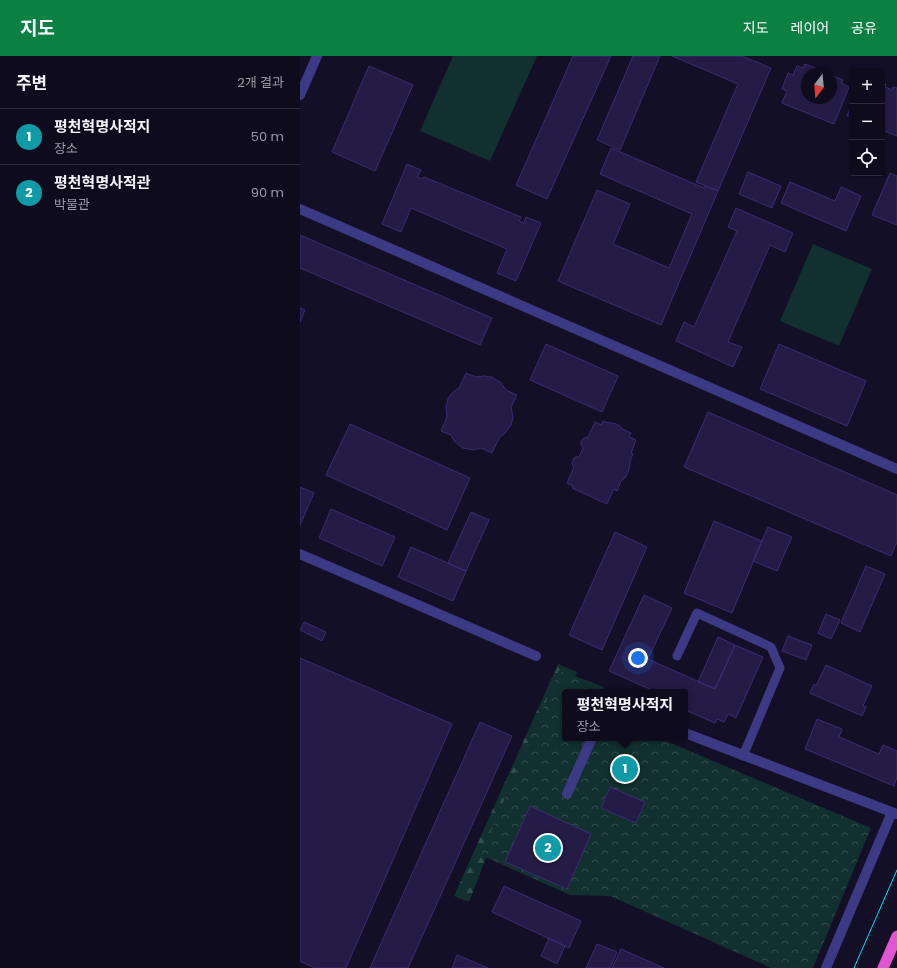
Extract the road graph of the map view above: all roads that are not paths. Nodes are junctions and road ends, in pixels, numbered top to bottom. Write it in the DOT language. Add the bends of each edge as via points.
graph roads {
  1 [pos="317,56"];
  2 [pos="300,95"];
  3 [pos="300,210"];
  4 [pos="897,469"];
  5 [pos="300,554"];
  6 [pos="536,656"];
  7 [pos="676,656"];
  8 [pos="688,734"];
  9 [pos="591,741"];
  10 [pos="743,756"];
  11 [pos="567,794"];
  12 [pos="894,813"];
  13 [pos="897,936"];
  14 [pos="826,968"];
  15 [pos="883,968"];
  1 -- 2 [label="street"];
  3 -- 4 [label="street"];
  5 -- 6 [label="street"];
  7 -- 10 [label="lane" via="697,613 771,647 780,668"];
  8 -- 10 [label="street"];
  9 -- 11 [label="street"];
  10 -- 12 [label="street"];
  12 -- 14 [label="street"];
  13 -- 15 [label="highway"];
}
